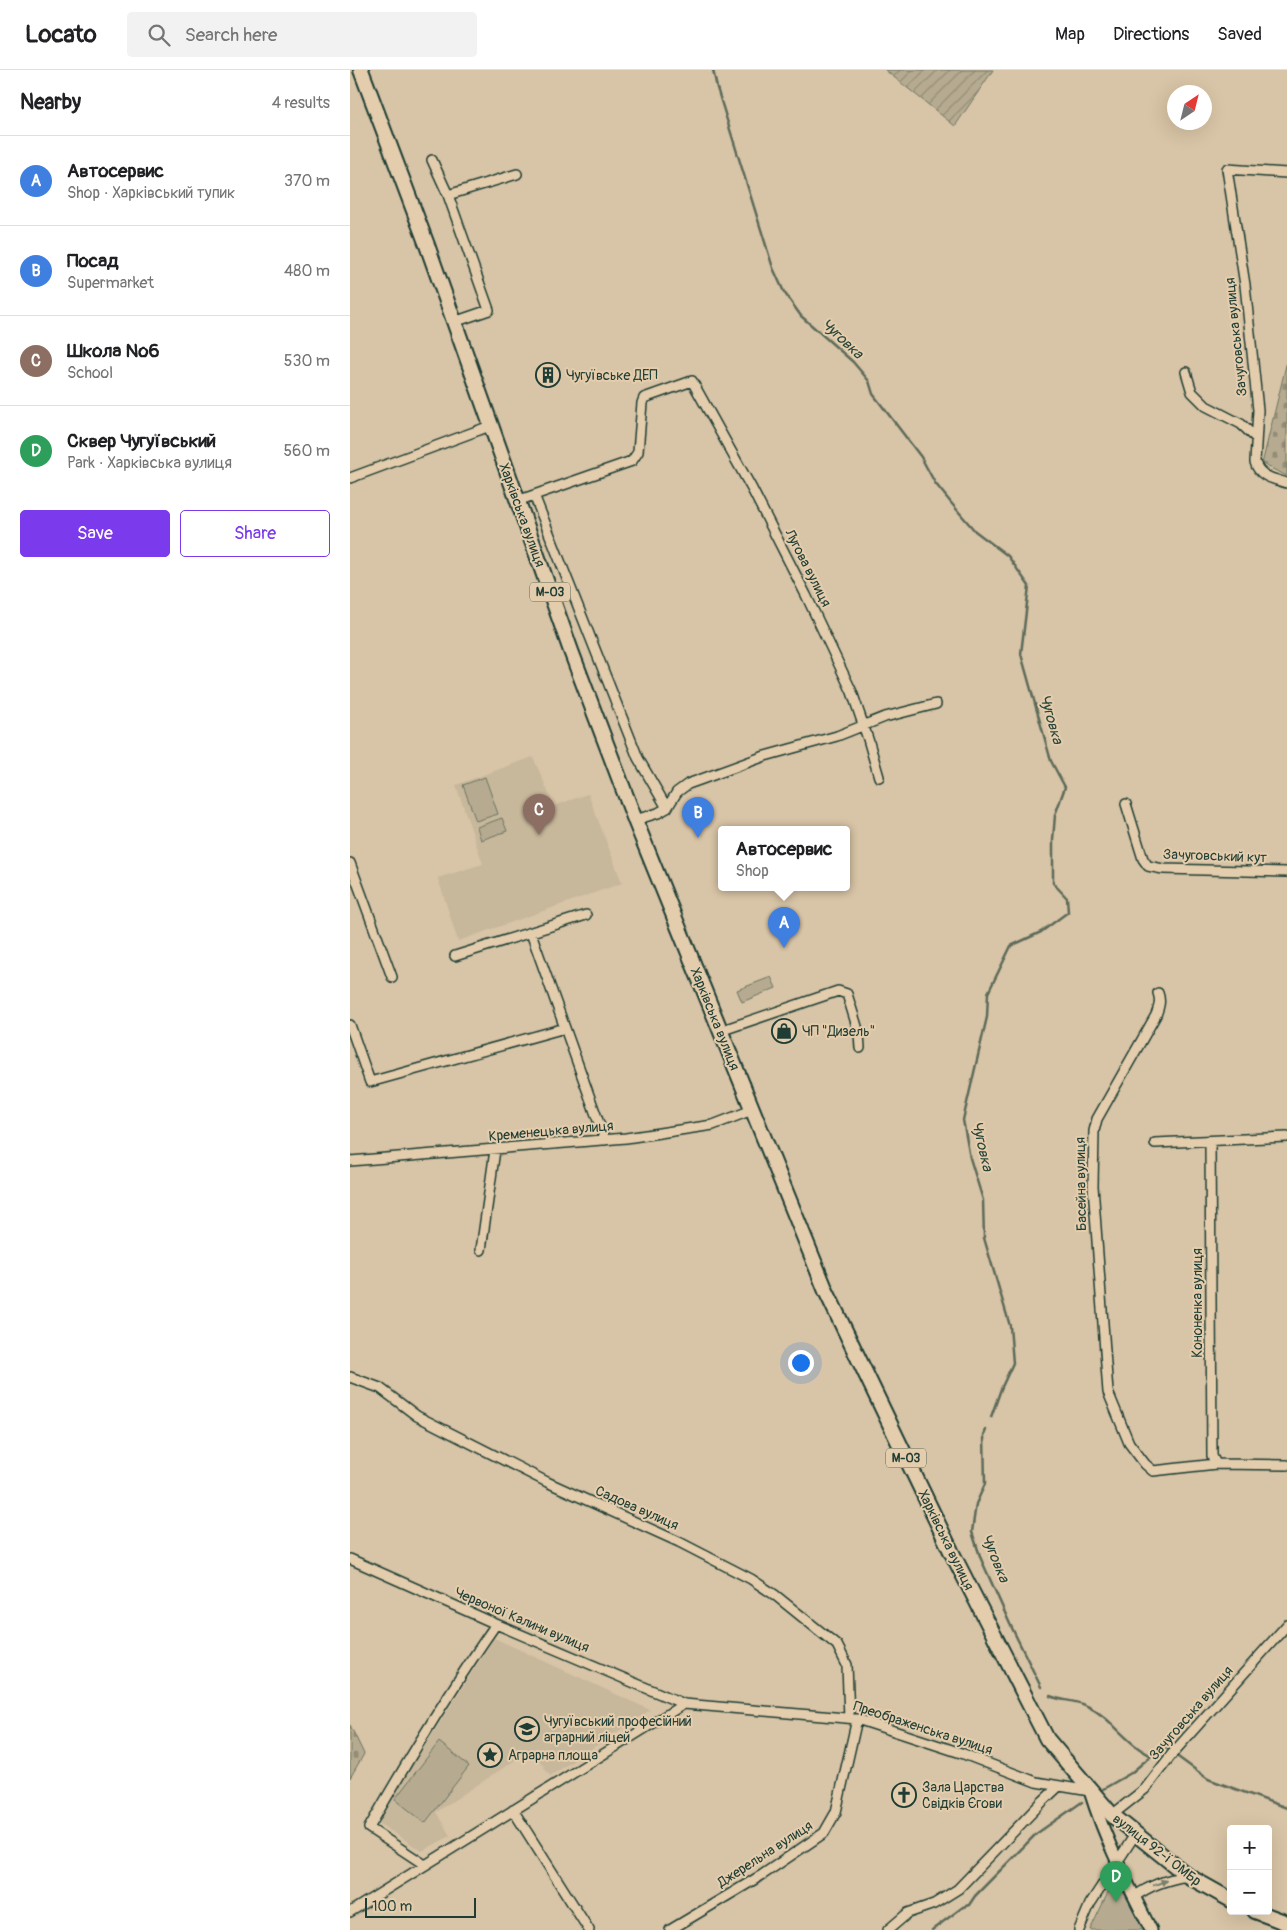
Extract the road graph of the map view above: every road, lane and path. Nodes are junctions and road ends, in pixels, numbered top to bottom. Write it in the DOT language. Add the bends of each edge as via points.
graph roads {
  1 [pos="361,70"];
  2 [pos="432,160"];
  3 [pos="1287,173"];
  4 [pos="517,174"];
  5 [pos="448,195"];
  6 [pos="454,322"];
  7 [pos="1186,372"];
  8 [pos="490,426"];
  9 [pos="1256,438"];
  10 [pos="350,478"];
  11 [pos="1287,484"];
  12 [pos="534,495"];
  13 [pos="517,501"];
  14 [pos="936,704"];
  15 [pos="863,726"];
  16 [pos="879,777"];
  17 [pos="1126,804"];
  18 [pos="667,808"];
  19 [pos="635,820"];
  20 [pos="350,863"];
  21 [pos="1287,872"];
  22 [pos="360,889"];
  23 [pos="350,893"];
  24 [pos="586,916"];
  25 [pos="531,933"];
  26 [pos="455,956"];
  27 [pos="392,977"];
  28 [pos="1158,992"];
  29 [pos="350,1025"];
  30 [pos="565,1028"];
  31 [pos="720,1031"];
  32 [pos="860,1048"];
  33 [pos="752,1110"];
  34 [pos="1287,1136"];
  35 [pos="605,1140"];
  36 [pos="1210,1141"];
  37 [pos="1156,1143"];
  38 [pos="495,1150"];
  39 [pos="350,1161"];
  40 [pos="481,1250"];
  41 [pos="350,1377"];
  42 [pos="1216,1464"];
  43 [pos="1287,1465"];
  44 [pos="350,1559"];
  45 [pos="496,1624"];
  46 [pos="1287,1625"];
  47 [pos="684,1704"];
  48 [pos="853,1718"];
  49 [pos="1059,1786"];
  50 [pos="1090,1791"];
  51 [pos="512,1810"];
  52 [pos="1112,1815"];
  53 [pos="1136,1833"];
  54 [pos="1117,1862"];
  55 [pos="425,1864"];
  56 [pos="1188,1876"];
  57 [pos="1134,1897"];
  58 [pos="1227,1898"];
  59 [pos="350,1912"];
  60 [pos="1265,1915"];
  61 [pos="1287,1924"];
  62 [pos="589,1930"];
  63 [pos="670,1930"];
  64 [pos="888,1930"];
  65 [pos="1079,1930"];
  66 [pos="1151,1930"];
  1 -- 6 [label="highway, Харківська вулиця / М-03"];
  2 -- 5 [label="street"];
  3 -- 9 [label="street, Зачуговська вулиця" via="1227,169 1247,304 1258,410"];
  4 -- 5 [label="street"];
  5 -- 6 [label="street" via="489,310"];
  6 -- 8 [label="highway, Харківська вулиця / М-03"];
  7 -- 9 [label="street" via="1192,392 1206,406 1240,424"];
  8 -- 10 [label="street"];
  8 -- 13 [label="highway, Харківська вулиця / М-03"];
  9 -- 11 [label="street, Зачуговська вулиця" via="1257,468 1269,478"];
  12 -- 13 [label="street"];
  12 -- 15 [label="street, Лугова вулиця" via="632,461 638,452 644,398 692,381 806,595 852,692"];
  12 -- 18 [label="street" via="638,758"];
  13 -- 19 [label="highway, Харківська вулиця / М-03"];
  14 -- 15 [label="street"];
  15 -- 16 [label="street, Лугова вулиця"];
  15 -- 18 [label="street" via="702,778 677,792"];
  17 -- 21 [label="street, Зачуговський кут" via="1148,866"];
  18 -- 19 [label="street"];
  19 -- 31 [label="highway, Харківська вулиця / М-03"];
  20 -- 22 [label="street"];
  22 -- 23 [label="street"];
  22 -- 27 [label="street"];
  24 -- 25 [label="street"];
  25 -- 26 [label="street"];
  25 -- 30 [label="street"];
  28 -- 42 [label="street, Басейна вулиця" via="1160,1006 1156,1015 1097,1119 1094,1131 1093,1186 1108,1392 1130,1443 1153,1471"];
  29 -- 30 [label="street" via="370,1082"];
  30 -- 35 [label="street"];
  31 -- 32 [label="street" via="838,991 847,994 859,1033"];
  31 -- 33 [label="highway, Харківська вулиця / М-03"];
  33 -- 35 [label="street, Кременецька вулиця" via="713,1124"];
  33 -- 50 [label="highway, Харківська вулиця / М-03" via="826,1291 951,1551 1048,1739"];
  34 -- 36 [label="street"];
  35 -- 38 [label="street, Кременецька вулиця"];
  36 -- 37 [label="street"];
  36 -- 42 [label="street, Кононенка вулиця" via="1212,1456"];
  38 -- 39 [label="street, Кременецька вулиця"];
  38 -- 40 [label="street"];
  41 -- 48 [label="street, Садова вулиця" via="380,1388 417,1416 547,1482 679,1542 775,1595 837,1645 847,1665"];
  42 -- 43 [label="street"];
  44 -- 45 [label="street, Червоної Калини вулиця"];
  45 -- 47 [label="street, Червоної Калини вулиця"];
  45 -- 55 [label="street" via="411,1753 369,1828"];
  46 -- 52 [label="street, Зачуговська вулиця" via="1145,1789"];
  47 -- 48 [label="street, Преображенська вулиця"];
  47 -- 51 [label="street"];
  48 -- 49 [label="street, Преображенська вулиця" via="961,1753 1036,1782"];
  48 -- 63 [label="street, Джерельна вулиця" via="836,1812 824,1833"];
  49 -- 50 [label="street, Преображенська вулиця"];
  49 -- 64 [label="street" via="958,1889 934,1904 908,1914"];
  50 -- 52 [label="highway, вулиця 92-ї ОМБр / М-03"];
  50 -- 54 [label="main road, Харківська вулиця"];
  51 -- 55 [label="street"];
  51 -- 62 [label="street"];
  52 -- 53 [label="highway, вулиця 92-ї ОМБр / М-03"];
  53 -- 54 [label="street"];
  53 -- 56 [label="highway, вулиця 92-ї ОМБр / М-03"];
  54 -- 57 [label="main road, Харківська вулиця"];
  54 -- 65 [label="street" via="1090,1904"];
  55 -- 59 [label="street"];
  57 -- 56 [label="street, one-way" via="1144,1889"];
  56 -- 58 [label="highway, вулиця 92-ї ОМБр / М-03"];
  57 -- 66 [label="main road, Харківська вулиця"];
  60 -- 61 [label="highway"];
}
